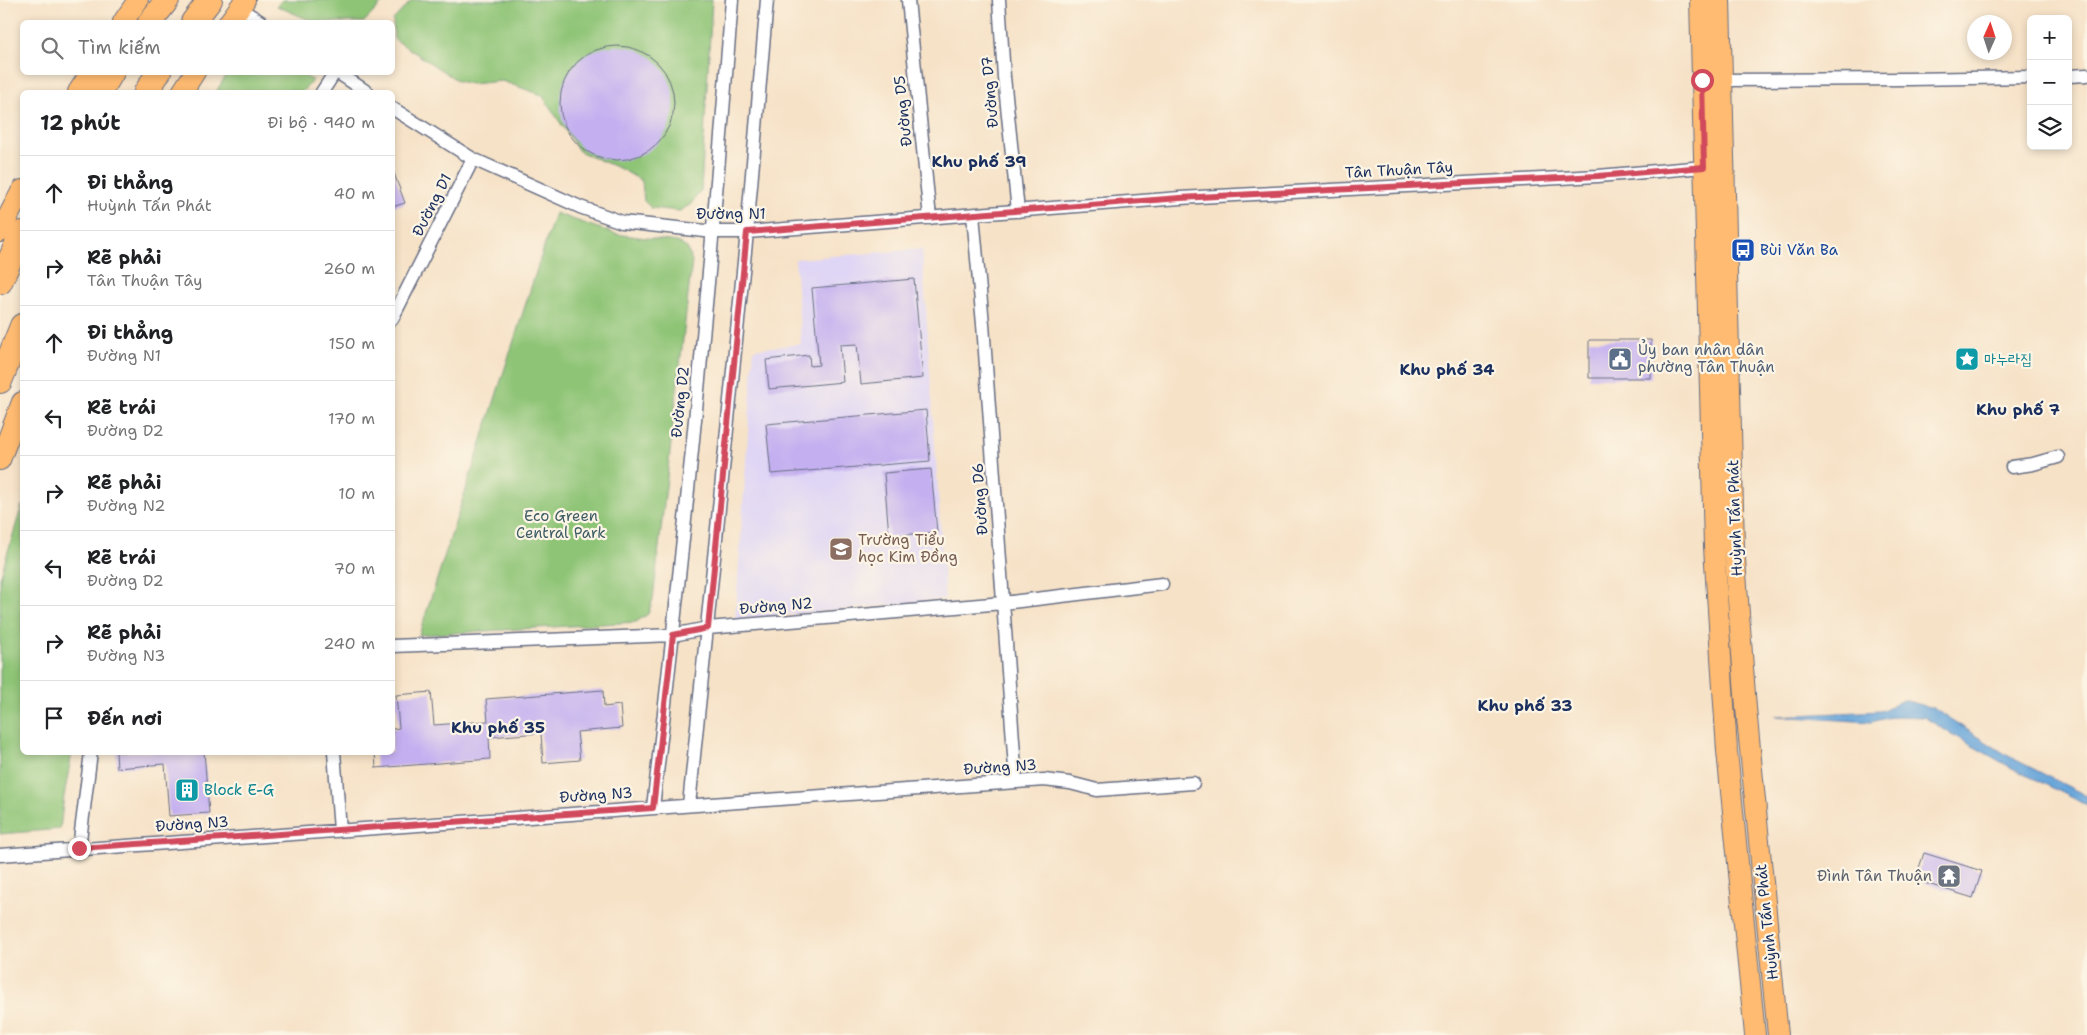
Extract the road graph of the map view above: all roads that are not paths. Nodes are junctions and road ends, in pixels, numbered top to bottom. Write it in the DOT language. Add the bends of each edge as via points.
graph roads {
  1 [pos="138,0"];
  2 [pos="167,0"];
  3 [pos="210,0"];
  4 [pos="732,0"];
  5 [pos="767,0"];
  6 [pos="908,0"];
  7 [pos="999,0"];
  8 [pos="1700,0"];
  9 [pos="1720,0"];
  10 [pos="238,10"];
  11 [pos="124,20"];
  12 [pos="152,20"];
  13 [pos="195,20"];
  14 [pos="257,20"];
  15 [pos="89,75"];
  16 [pos="110,75"];
  17 [pos="157,75"];
  18 [pos="193,75"];
  19 [pos="334,75"];
  20 [pos="341,75"];
  21 [pos="2087,75"];
  22 [pos="2027,76"];
  23 [pos="2072,76"];
  24 [pos="1702,80"];
  25 [pos="1723,80"];
  26 [pos="79,90"];
  27 [pos="101,90"];
  28 [pos="147,90"];
  29 [pos="183,90"];
  30 [pos="323,90"];
  31 [pos="364,90"];
  32 [pos="395,110"];
  33 [pos="473,159"];
  34 [pos="1704,167"];
  35 [pos="20,194"];
  36 [pos="1096,205"];
  37 [pos="1018,211"];
  38 [pos="973,215"];
  39 [pos="930,218"];
  40 [pos="0,232"];
  41 [pos="714,232"];
  42 [pos="747,232"];
  43 [pos="20,237"];
  44 [pos="0,282"];
  45 [pos="395,312"];
  46 [pos="20,331"];
  47 [pos="0,381"];
  48 [pos="20,407"];
  49 [pos="2058,457"];
  50 [pos="0,460"];
  51 [pos="2012,467"];
  52 [pos="1734,546"];
  53 [pos="1714,547"];
  54 [pos="1162,584"];
  55 [pos="1004,603"];
  56 [pos="708,628"];
  57 [pos="673,635"];
  58 [pos="395,646"];
  59 [pos="91,755"];
  60 [pos="334,755"];
  61 [pos="1016,782"];
  62 [pos="1193,783"];
  63 [pos="689,805"];
  64 [pos="653,808"];
  65 [pos="340,830"];
  66 [pos="79,848"];
  67 [pos="0,855"];
  68 [pos="1766,909"];
  69 [pos="1742,912"];
  70 [pos="1755,1035"];
  71 [pos="1778,1035"];
  1 -- 11 [label="main road"];
  2 -- 12 [label="highway"];
  3 -- 13 [label="highway"];
  4 -- 41 [label="street, Đường D2"];
  5 -- 42 [label="street"];
  6 -- 39 [label="street, Đường D5"];
  7 -- 37 [label="street, Đường D7"];
  8 -- 24 [label="main road, Huỳnh Tấn Phát"];
  9 -- 25 [label="main road, Huỳnh Tấn Phát"];
  10 -- 14 [label="street"];
  15 -- 26 [label="main road"];
  16 -- 27 [label="highway"];
  17 -- 28 [label="highway"];
  18 -- 29 [label="main road"];
  19 -- 30 [label="street"];
  20 -- 31 [label="street"];
  21 -- 23 [label="street"];
  22 -- 25 [label="street"];
  24 -- 25 [label="street"];
  24 -- 34 [label="main road, Huỳnh Tấn Phát"];
  25 -- 52 [label="main road, Huỳnh Tấn Phát"];
  32 -- 33 [label="street, Đường N1"];
  33 -- 41 [label="street, Đường N1" via="580,207 622,222"];
  33 -- 45 [label="street, Đường D1"];
  34 -- 36 [label="street, Tân Thuận Tây"];
  34 -- 53 [label="main road, Huỳnh Tấn Phát"];
  35 -- 40 [label="main road"];
  36 -- 37 [label="street, Đường N1"];
  37 -- 38 [label="street, Đường N1"];
  38 -- 39 [label="street, Đường N1"];
  38 -- 55 [label="street, Đường D6"];
  39 -- 42 [label="street, Đường N1"];
  41 -- 42 [label="street, Đường N1"];
  41 -- 57 [label="street, Đường D2"];
  42 -- 56 [label="street"];
  43 -- 44 [label="highway"];
  46 -- 47 [label="highway"];
  48 -- 50 [label="main road"];
  49 -- 51 [label="street"];
  52 -- 53 [label="main road"];
  52 -- 68 [label="main road, Huỳnh Tấn Phát"];
  53 -- 69 [label="main road, Huỳnh Tấn Phát" via="1727,751"];
  54 -- 55 [label="street, Đường N2"];
  55 -- 56 [label="street, Đường N2"];
  55 -- 61 [label="street, Đường D6"];
  56 -- 57 [label="street, Đường N2"];
  56 -- 63 [label="street"];
  57 -- 58 [label="street, Đường N2"];
  57 -- 64 [label="street, Đường D2"];
  59 -- 66 [label="street"];
  60 -- 65 [label="street"];
  61 -- 62 [label="street, Đường N3" via="1044,780 1097,790"];
  61 -- 63 [label="street, Đường N3"];
  63 -- 64 [label="street, Đường N3"];
  64 -- 65 [label="street, Đường N3"];
  65 -- 66 [label="street, Đường N3"];
  66 -- 67 [label="street, Đường N3"];
  68 -- 69 [label="main road"];
  68 -- 71 [label="main road, Huỳnh Tấn Phát"];
  69 -- 70 [label="main road, Huỳnh Tấn Phát"];
}
